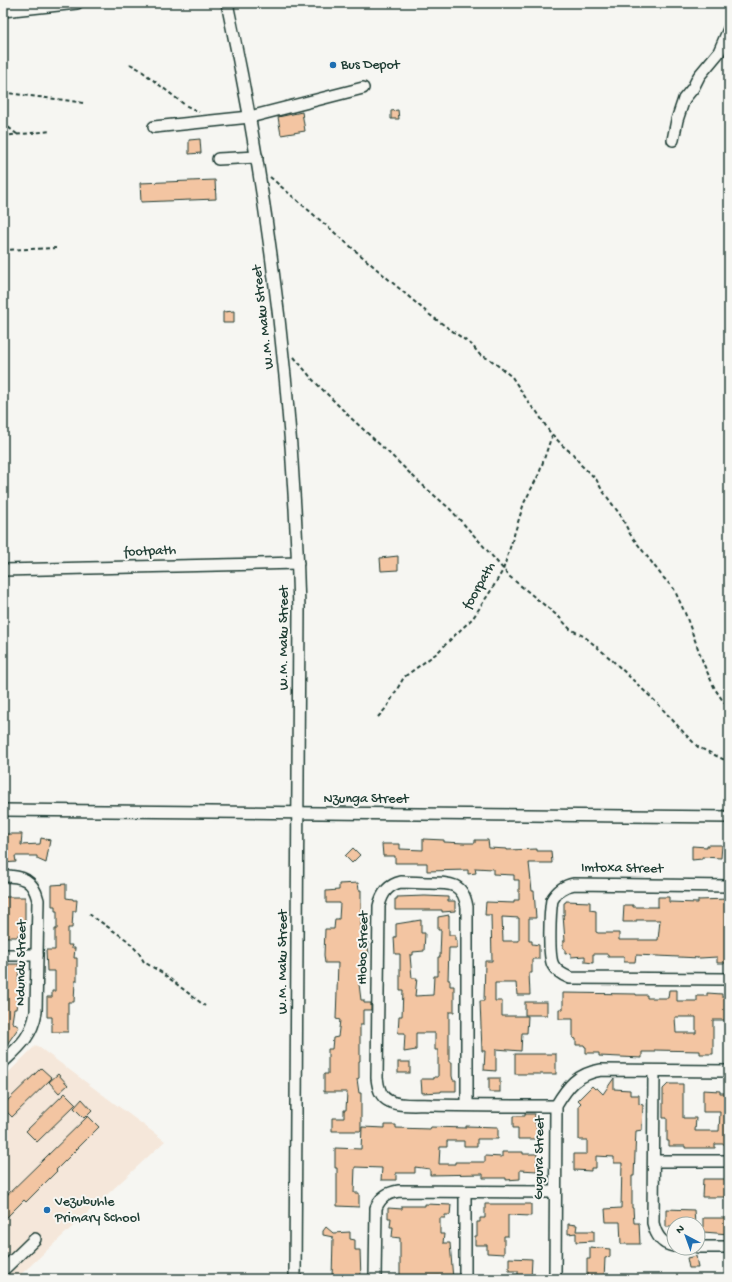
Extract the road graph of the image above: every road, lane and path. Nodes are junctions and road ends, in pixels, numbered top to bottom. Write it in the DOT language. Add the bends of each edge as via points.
graph roads {
  1 [pos="77,3"];
  2 [pos="227,3"];
  3 [pos="3,11"];
  4 [pos="729,29"];
  5 [pos="130,64"];
  6 [pos="363,88"];
  7 [pos="3,92"];
  8 [pos="83,104"];
  9 [pos="250,116"];
  10 [pos="212,121"];
  11 [pos="3,123"];
  12 [pos="154,127"];
  13 [pos="51,131"];
  14 [pos="18,134"];
  15 [pos="3,136"];
  16 [pos="673,140"];
  17 [pos="218,159"];
  18 [pos="257,162"];
  19 [pos="56,248"];
  20 [pos="3,250"];
  21 [pos="283,344"];
  22 [pos="552,435"];
  23 [pos="298,563"];
  24 [pos="3,570"];
  25 [pos="503,570"];
  26 [pos="729,706"];
  27 [pos="378,717"];
  28 [pos="729,762"];
  29 [pos="3,810"];
  30 [pos="298,813"];
  31 [pos="729,817"];
  32 [pos="3,876"];
  33 [pos="729,886"];
  34 [pos="90,914"];
  35 [pos="3,954"];
  36 [pos="37,955"];
  37 [pos="729,979"];
  38 [pos="206,1006"];
  39 [pos="3,1062"];
  40 [pos="654,1071"];
  41 [pos="729,1071"];
  42 [pos="467,1105"];
  43 [pos="556,1106"];
  44 [pos="654,1161"];
  45 [pos="729,1161"];
  46 [pos="465,1192"];
  47 [pos="555,1192"];
  48 [pos="35,1239"];
  49 [pos="666,1243"];
  50 [pos="706,1247"];
  51 [pos="729,1247"];
  52 [pos="3,1270"];
  53 [pos="295,1279"];
  54 [pos="375,1279"];
  55 [pos="465,1279"];
  56 [pos="555,1279"];
  1 -- 3 [label="street"];
  2 -- 9 [label="street, W.M. Maku Street"];
  4 -- 16 [label="street" via="719,52 684,99"];
  5 -- 10 [label="path" via="185,105"];
  6 -- 9 [label="street"];
  7 -- 8 [label="path" via="57,98"];
  9 -- 10 [label="street"];
  9 -- 18 [label="street, W.M. Maku Street"];
  10 -- 12 [label="street"];
  11 -- 14 [label="path"];
  13 -- 14 [label="path"];
  14 -- 15 [label="path"];
  17 -- 18 [label="street"];
  18 -- 21 [label="street, W.M. Maku Street"];
  18 -- 22 [label="path" via="430,315 472,345 480,355 504,370"];
  19 -- 20 [label="path"];
  21 -- 23 [label="street, W.M. Maku Street"];
  21 -- 25 [label="path" via="313,380 352,419 446,506"];
  22 -- 25 [label="path, foorpath" via="539,474 524,503"];
  22 -- 26 [label="path" via="596,479 630,534 674,589 706,671 715,689"];
  23 -- 24 [label="street, footpath"];
  23 -- 30 [label="street, W.M. Maku Street"];
  25 -- 27 [label="path, foorpath" via="474,618 437,653 404,677 387,707"];
  25 -- 28 [label="path" via="570,629 611,659 698,747"];
  29 -- 30 [label="street, Nzunga Street"];
  30 -- 31 [label="street, Nzunga Street"];
  30 -- 53 [label="street, W.M. Maku Street"];
  32 -- 36 [label="street, Ndundu Street" via="23,878 30,883 36,893"];
  33 -- 37 [label="street, Imtoxa Street" via="566,886 552,900 550,953 553,965 570,978"];
  34 -- 38 [label="path" via="127,940 144,962"];
  35 -- 36 [label="street"];
  36 -- 39 [label="street, Ndundu Street" via="34,1024 27,1038"];
  40 -- 41 [label="street, Gugura Street"];
  40 -- 43 [label="street, Gugura Street" via="591,1072 565,1090"];
  40 -- 44 [label="street"];
  42 -- 42 [label="street, Hlobo Street" via="400,1104 387,1100 380,1091 377,1078 379,906 384,892 394,884 449,884 460,889 466,901"];
  42 -- 43 [label="street, Hlobo Street"];
  43 -- 47 [label="street, Gugura Street"];
  44 -- 45 [label="street"];
  44 -- 49 [label="street" via="655,1230"];
  46 -- 47 [label="street"];
  46 -- 54 [label="street" via="400,1191 384,1195 376,1208"];
  46 -- 55 [label="street"];
  47 -- 56 [label="street, Gugura Street"];
  48 -- 52 [label="street"];
  50 -- 51 [label="street"];
}
